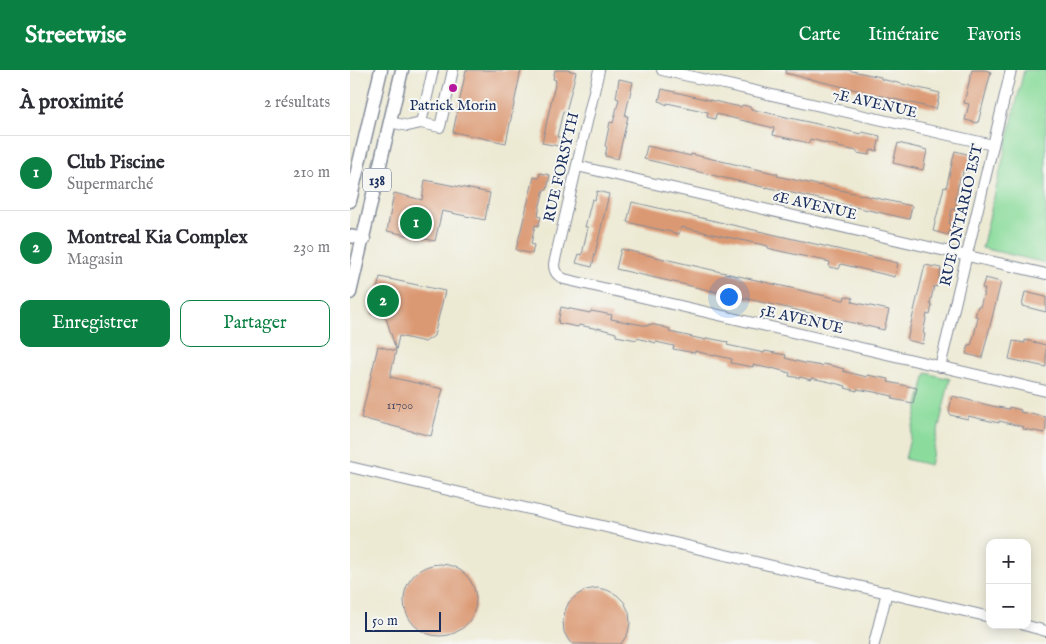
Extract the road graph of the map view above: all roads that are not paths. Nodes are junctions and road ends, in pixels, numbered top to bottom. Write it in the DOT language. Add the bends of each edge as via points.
graph roads {
  1 [pos="434,70"];
  2 [pos="453,70"];
  3 [pos="599,70"];
  4 [pos="662,70"];
  5 [pos="1011,70"];
  6 [pos="381,71"];
  7 [pos="401,72"];
  8 [pos="370,117"];
  9 [pos="390,122"];
  10 [pos="421,123"];
  11 [pos="993,145"];
  12 [pos="577,166"];
  13 [pos="350,201"];
  14 [pos="350,236"];
  15 [pos="364,239"];
  16 [pos="968,256"];
  17 [pos="554,271"];
  18 [pos="1046,274"];
  19 [pos="350,293"];
  20 [pos="940,366"];
  21 [pos="1046,391"];
  22 [pos="350,467"];
  23 [pos="887,592"];
  24 [pos="986,616"];
  25 [pos="1031,627"];
  26 [pos="1046,631"];
  27 [pos="874,644"];
  1 -- 10 [label="street"];
  2 -- 10 [label="street" via="440,127"];
  3 -- 12 [label="street, RUE FORSYTH"];
  4 -- 11 [label="street, 7E AVENUE"];
  5 -- 11 [label="street, RUE ONTARIO EST"];
  6 -- 7 [label="main road"];
  6 -- 8 [label="main road, 138"];
  7 -- 9 [label="main road, 138"];
  8 -- 9 [label="main road"];
  8 -- 13 [label="main road, 138"];
  9 -- 10 [label="street" via="408,126"];
  9 -- 15 [label="main road, 138"];
  11 -- 16 [label="street, RUE ONTARIO EST"];
  12 -- 16 [label="street, 6E AVENUE"];
  12 -- 17 [label="street, RUE FORSYTH"];
  14 -- 15 [label="main road"];
  15 -- 19 [label="main road, 138"];
  16 -- 18 [label="street, 6E AVENUE"];
  16 -- 20 [label="street, RUE ONTARIO EST"];
  17 -- 20 [label="street, 5E AVENUE" via="564,279"];
  20 -- 21 [label="street, 5E AVENUE"];
  22 -- 23 [label="street"];
  23 -- 24 [label="street"];
  23 -- 27 [label="street"];
  25 -- 26 [label="street"];
}
